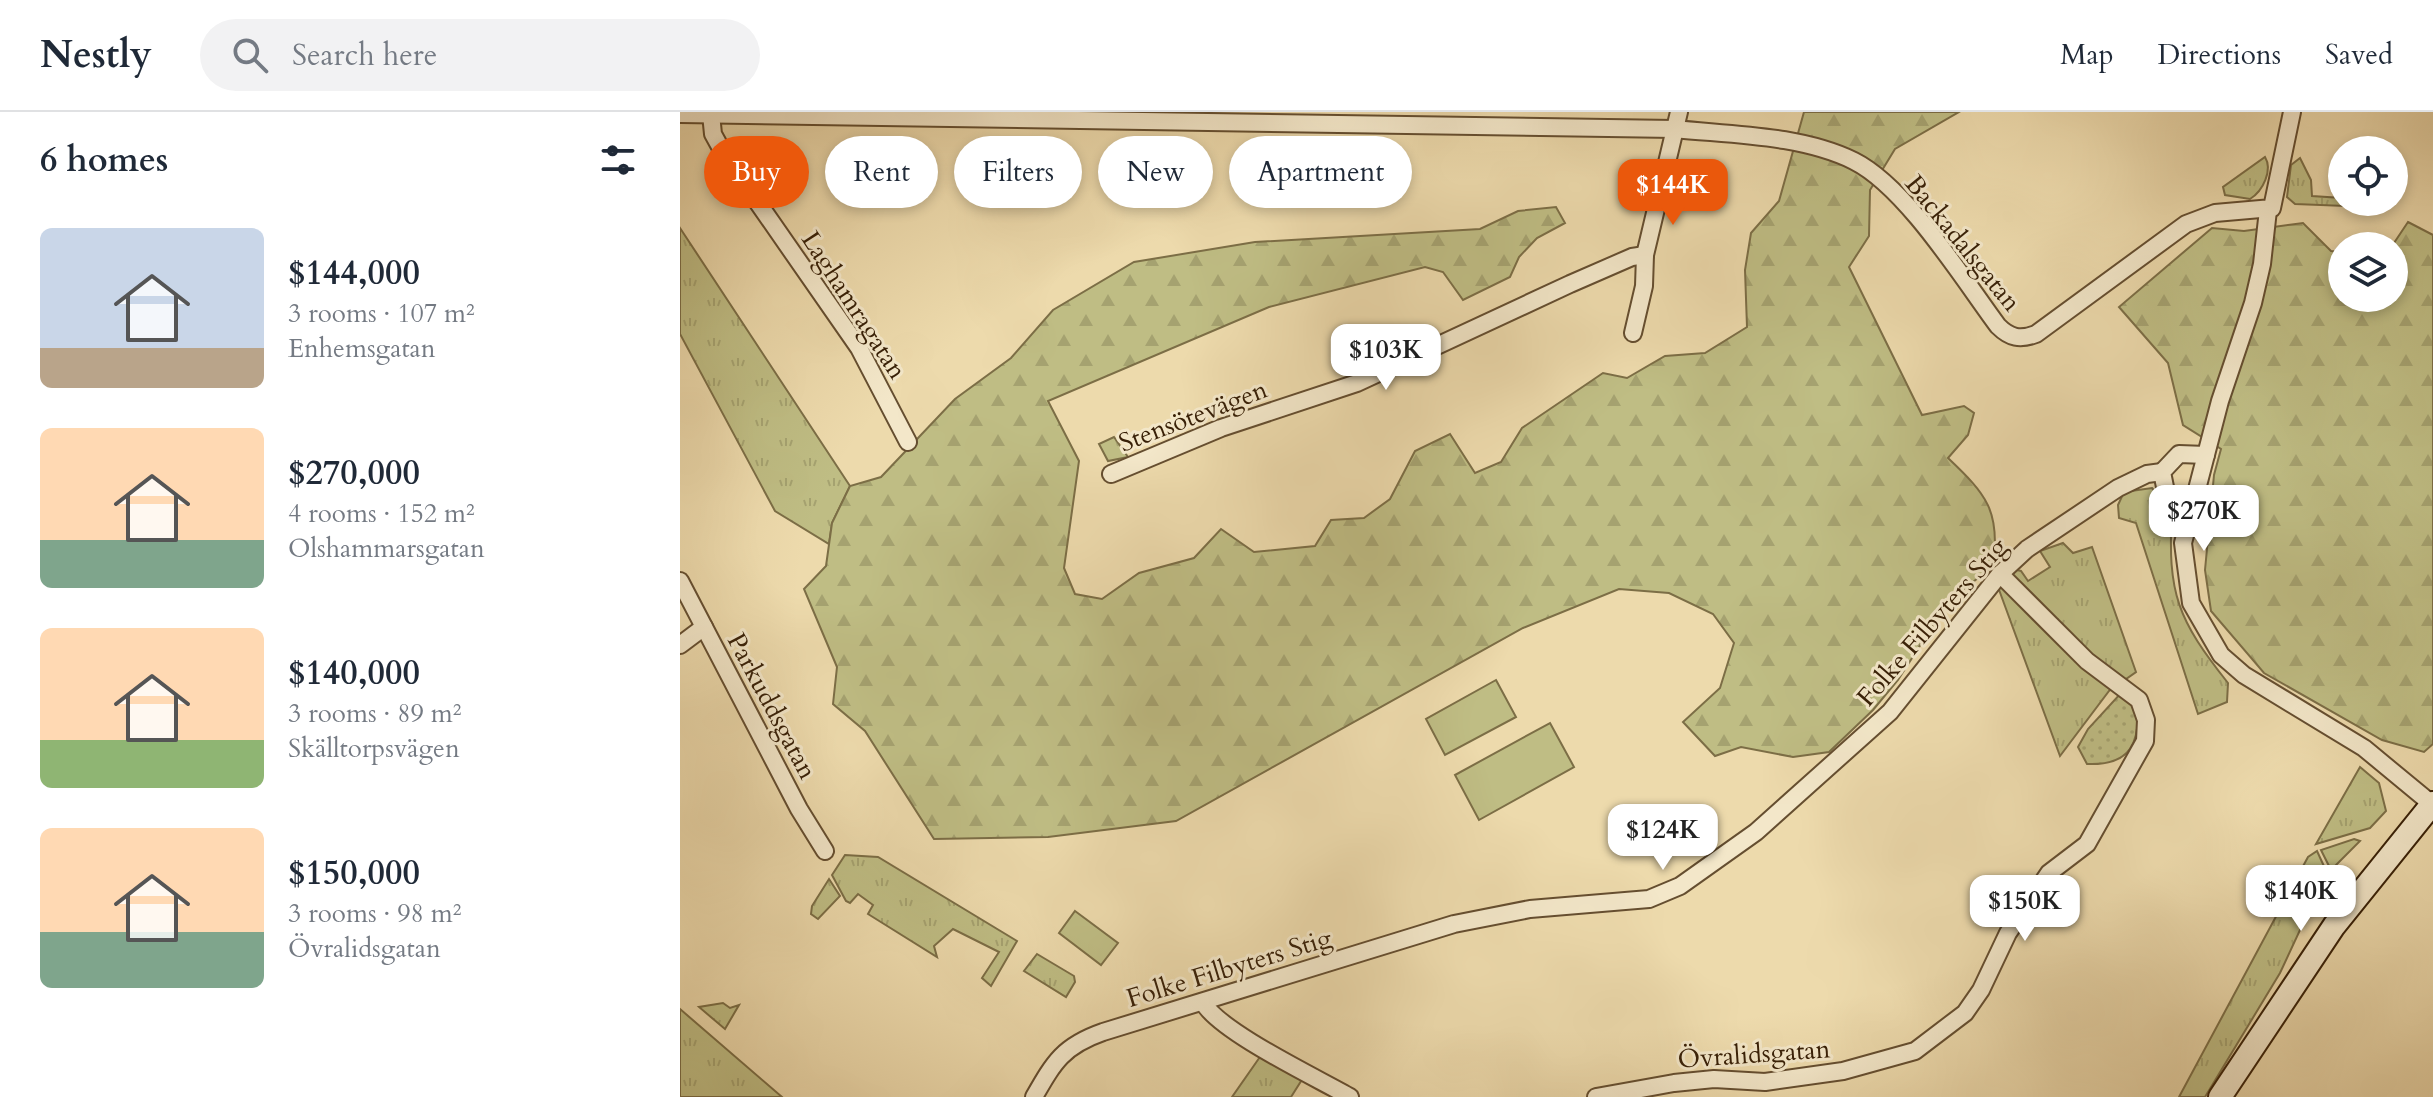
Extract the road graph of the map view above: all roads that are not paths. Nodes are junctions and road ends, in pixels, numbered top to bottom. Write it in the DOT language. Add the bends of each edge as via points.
graph roads {
  1 [pos="1679,112"];
  2 [pos="2292,112"];
  3 [pos="680,114"];
  4 [pos="711,114"];
  5 [pos="1352,119"];
  6 [pos="1675,129"];
  7 [pos="2268,210"];
  8 [pos="1645,255"];
  9 [pos="1633,333"];
  10 [pos="908,442"];
  11 [pos="2206,455"];
  12 [pos="2162,472"];
  13 [pos="1111,474"];
  14 [pos="2192,504"];
  15 [pos="2000,574"];
  16 [pos="680,581"];
  17 [pos="704,627"];
  18 [pos="680,645"];
  19 [pos="2433,804"];
  20 [pos="1756,832"];
  21 [pos="1760,849"];
  22 [pos="825,851"];
  23 [pos="1203,1002"];
  24 [pos="1034,1097"];
  25 [pos="1350,1097"];
  26 [pos="1596,1097"];
  27 [pos="2220,1097"];
  1 -- 6 [label="street"];
  2 -- 7 [label="street" via="2275,204"];
  3 -- 4 [label="street, Backadalsgatan"];
  4 -- 5 [label="street, Backadalsgatan"];
  4 -- 10 [label="street, Laghamragatan" via="713,134 724,154 859,348"];
  5 -- 6 [label="street, Backadalsgatan"];
  6 -- 7 [label="street, Backadalsgatan" via="1804,146 1858,163 1918,220 1998,326 2019,338 2036,334 2186,224 2215,213"];
  6 -- 8 [label="street"];
  7 -- 11 [label="street" via="2253,303"];
  8 -- 9 [label="street"];
  8 -- 13 [label="street, Stensötevägen" via="1357,383 1221,428"];
  11 -- 12 [label="street, Folke Filbyters Stig" via="2179,454"];
  11 -- 14 [label="street"];
  12 -- 14 [label="street" via="2166,492"];
  12 -- 15 [label="street, Folke Filbyters Stig" via="2118,488 2027,549"];
  14 -- 19 [label="street" via="2183,543 2185,577 2191,603 2221,655 2251,680 2364,748"];
  15 -- 20 [label="street, Folke Filbyters Stig" via="1890,712"];
  15 -- 26 [label="street, Övralidsgatan" via="2087,661 2139,700 2146,720 2145,741 2087,844 2049,873 2008,933 1965,1013 1915,1051 1843,1071 1765,1082 1679,1082"];
  16 -- 17 [label="street, Parkuddsgatan"];
  17 -- 18 [label="street"];
  17 -- 22 [label="street, Parkuddsgatan"];
  19 -- 27 [label="street" via="2334,926"];
  20 -- 21 [label="street"];
  20 -- 23 [label="street, Folke Filbyters Stig" via="1716,863 1649,899 1509,912 1432,939"];
  23 -- 24 [label="street, Folke Filbyters Stig" via="1086,1038 1052,1064"];
  23 -- 25 [label="street" via="1233,1029"];
}
